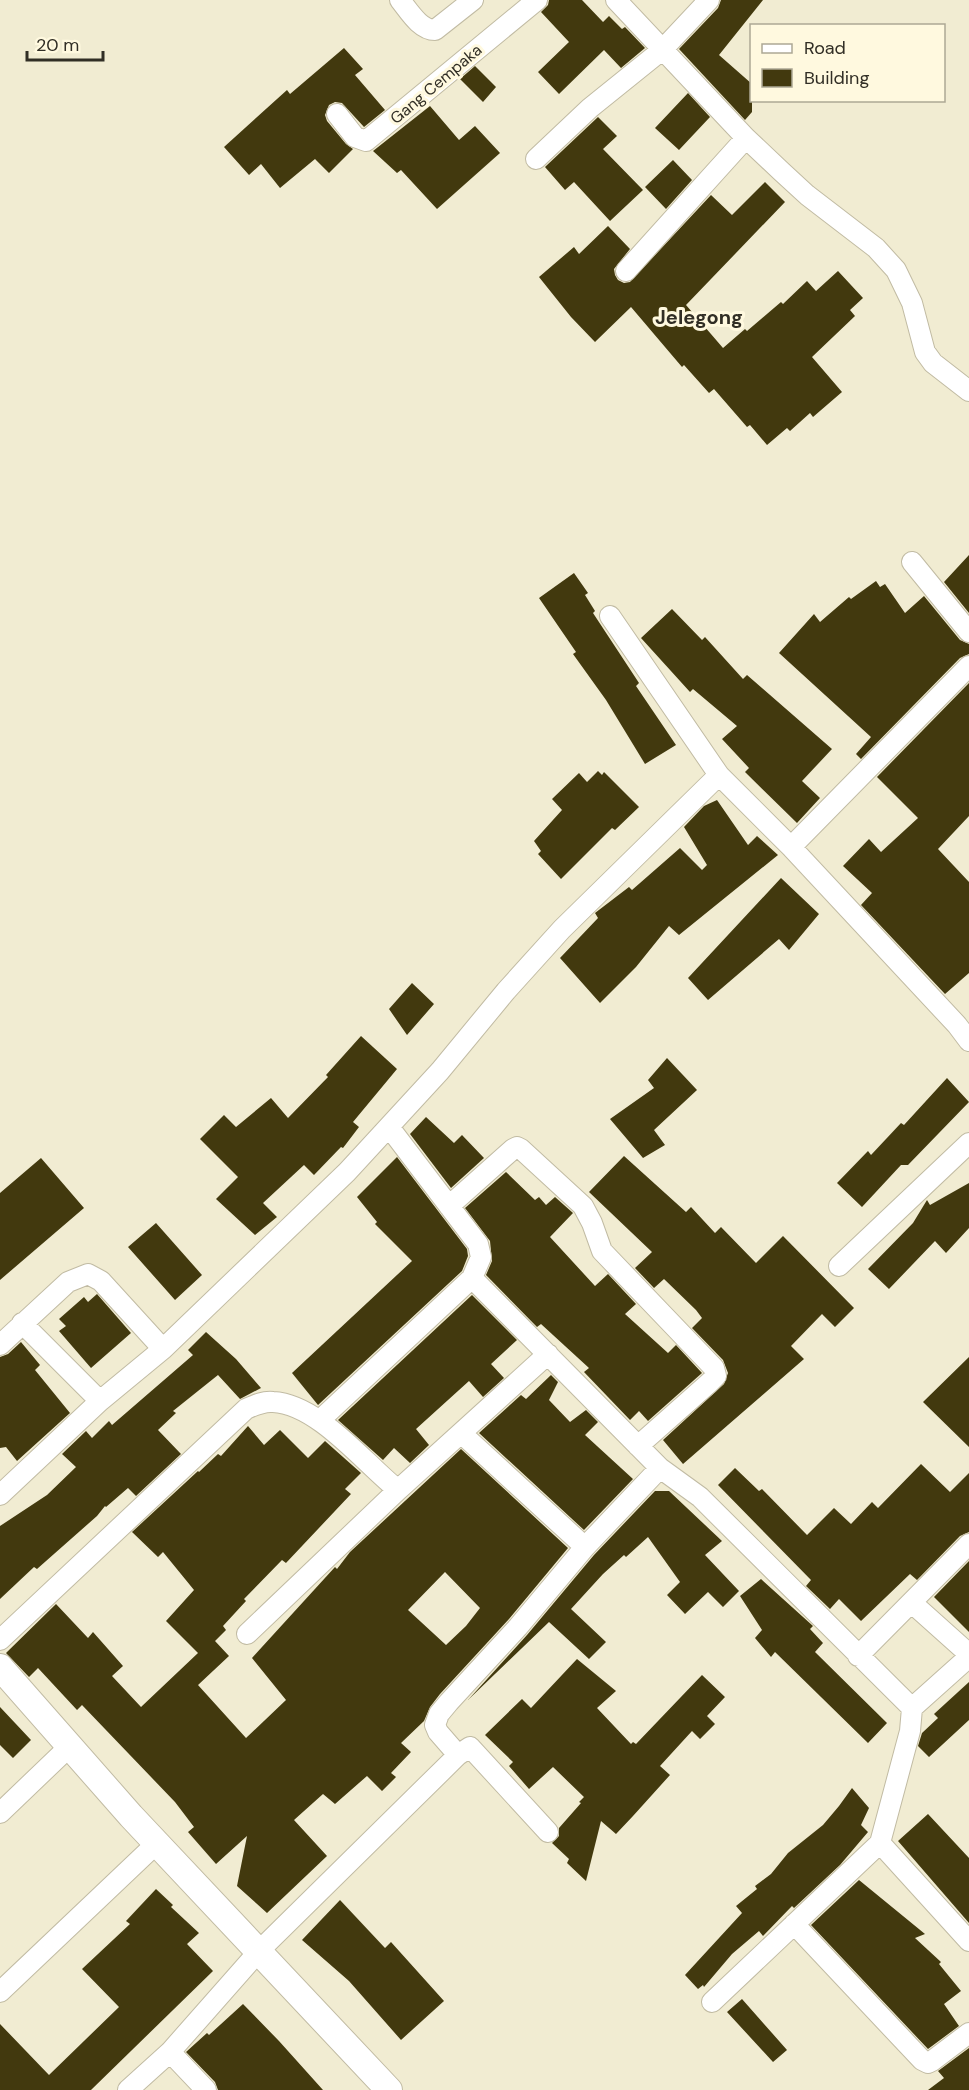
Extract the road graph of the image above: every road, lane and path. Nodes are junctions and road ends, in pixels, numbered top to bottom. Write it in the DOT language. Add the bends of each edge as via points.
graph roads {
  1 [pos="400,0"];
  2 [pos="537,0"];
  3 [pos="616,0"];
  4 [pos="710,0"];
  5 [pos="472,1"];
  6 [pos="662,50"];
  7 [pos="337,114"];
  8 [pos="746,138"];
  9 [pos="537,159"];
  10 [pos="626,271"];
  11 [pos="969,391"];
  12 [pos="912,562"];
  13 [pos="610,616"];
  14 [pos="969,632"];
  15 [pos="969,666"];
  16 [pos="719,775"];
  17 [pos="791,847"];
  18 [pos="965,1026"];
  19 [pos="389,1127"];
  20 [pos="969,1143"];
  21 [pos="449,1206"];
  22 [pos="839,1266"];
  23 [pos="472,1278"];
  24 [pos="22,1323"];
  25 [pos="0,1345"];
  26 [pos="162,1349"];
  27 [pos="548,1354"];
  28 [pos="100,1401"];
  29 [pos="320,1420"];
  30 [pos="461,1433"];
  31 [pos="638,1446"];
  32 [pos="660,1468"];
  33 [pos="398,1490"];
  34 [pos="0,1495"];
  35 [pos="969,1544"];
  36 [pos="585,1547"];
  37 [pos="912,1603"];
  38 [pos="247,1634"];
  39 [pos="0,1640"];
  40 [pos="858,1656"];
  41 [pos="969,1656"];
  42 [pos="0,1668"];
  43 [pos="912,1708"];
  44 [pos="70,1746"];
  45 [pos="458,1755"];
  46 [pos="0,1813"];
  47 [pos="548,1832"];
  48 [pos="157,1843"];
  49 [pos="880,1843"];
  50 [pos="794,1924"];
  51 [pos="969,1941"];
  52 [pos="259,1952"];
  53 [pos="0,1992"];
  54 [pos="712,2002"];
  55 [pos="969,2033"];
  56 [pos="170,2052"];
  57 [pos="139,2087"];
  58 [pos="206,2090"];
  59 [pos="389,2090"];
  1 -- 5 [label="street" via="428,30 435,30"];
  2 -- 7 [label="street, Gang Cempaka" via="366,141 355,136"];
  3 -- 6 [label="street"];
  4 -- 6 [label="street"];
  6 -- 8 [label="street"];
  6 -- 9 [label="street" via="590,108"];
  8 -- 10 [label="street"];
  8 -- 11 [label="street" via="807,195 876,248 896,270 912,303 925,352"];
  12 -- 14 [label="street"];
  13 -- 16 [label="street"];
  15 -- 17 [label="street"];
  16 -- 17 [label="street"];
  16 -- 19 [label="street" via="562,929"];
  17 -- 18 [label="street"];
  19 -- 21 [label="street"];
  19 -- 26 [label="street"];
  20 -- 22 [label="street"];
  21 -- 23 [label="street" via="478,1244 481,1257"];
  21 -- 31 [label="street" via="513,1149 521,1149 583,1206 602,1251 714,1368 716,1376"];
  23 -- 27 [label="street"];
  23 -- 29 [label="street"];
  24 -- 25 [label="street"];
  24 -- 26 [label="street" via="68,1282 88,1274 101,1281"];
  24 -- 28 [label="street"];
  26 -- 28 [label="street"];
  27 -- 30 [label="street"];
  27 -- 31 [label="street"];
  28 -- 34 [label="street"];
  29 -- 33 [label="street"];
  29 -- 39 [label="street" via="275,1402 246,1409"];
  30 -- 33 [label="street"];
  30 -- 36 [label="street"];
  31 -- 32 [label="street"];
  32 -- 36 [label="street"];
  32 -- 40 [label="street" via="700,1497"];
  33 -- 38 [label="street"];
  35 -- 37 [label="street"];
  36 -- 45 [label="street" via="439,1714 435,1725 438,1732"];
  37 -- 40 [label="street"];
  37 -- 41 [label="street"];
  40 -- 43 [label="street"];
  41 -- 43 [label="street"];
  42 -- 44 [label="street"];
  43 -- 49 [label="street" via="910,1731"];
  44 -- 46 [label="street"];
  44 -- 48 [label="street"];
  45 -- 47 [label="street" via="470,1747"];
  45 -- 52 [label="street"];
  48 -- 52 [label="street"];
  48 -- 53 [label="street"];
  49 -- 50 [label="street"];
  49 -- 51 [label="street"];
  50 -- 54 [label="street"];
  50 -- 55 [label="street" via="922,2060 932,2061"];
  52 -- 56 [label="street"];
  52 -- 59 [label="street"];
  56 -- 57 [label="street"];
  56 -- 58 [label="street"];
}
